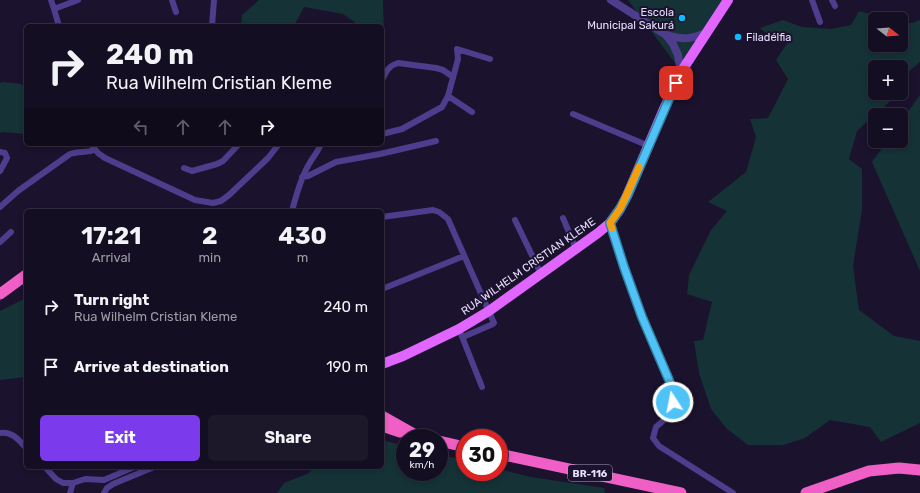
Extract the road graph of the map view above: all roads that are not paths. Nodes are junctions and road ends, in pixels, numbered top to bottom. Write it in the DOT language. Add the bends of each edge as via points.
graph roads {
  1 [pos="51,0"];
  2 [pos="78,0"];
  3 [pos="172,0"];
  4 [pos="214,0"];
  5 [pos="611,0"];
  6 [pos="728,0"];
  7 [pos="812,0"];
  8 [pos="54,9"];
  9 [pos="176,12"];
  10 [pos="820,22"];
  11 [pos="58,24"];
  12 [pos="212,24"];
  13 [pos="706,33"];
  14 [pos="666,35"];
  15 [pos="490,59"];
  16 [pos="681,72"];
  17 [pos="384,76"];
  18 [pos="453,77"];
  19 [pos="448,96"];
  20 [pos="472,112"];
  21 [pos="573,114"];
  22 [pos="384,134"];
  23 [pos="436,141"];
  24 [pos="237,146"];
  25 [pos="277,146"];
  26 [pos="320,146"];
  27 [pos="649,146"];
  28 [pos="93,147"];
  29 [pos="0,152"];
  30 [pos="184,168"];
  31 [pos="0,171"];
  32 [pos="302,176"];
  33 [pos="0,207"];
  34 [pos="293,209"];
  35 [pos="384,217"];
  36 [pos="563,218"];
  37 [pos="515,220"];
  38 [pos="610,223"];
  39 [pos="11,232"];
  40 [pos="0,242"];
  41 [pos="576,249"];
  42 [pos="464,256"];
  43 [pos="541,274"];
  44 [pos="24,276"];
  45 [pos="384,288"];
  46 [pos="0,294"];
  47 [pos="489,311"];
  48 [pos="461,333"];
  49 [pos="384,363"];
  50 [pos="482,387"];
  51 [pos="384,417"];
  52 [pos="384,427"];
  53 [pos="406,429"];
  54 [pos="396,431"];
  55 [pos="0,433"];
  56 [pos="24,446"];
  57 [pos="508,456"];
  58 [pos="47,469"];
  59 [pos="129,469"];
  60 [pos="149,469"];
  61 [pos="920,470"];
  62 [pos="97,480"];
  63 [pos="73,483"];
  64 [pos="70,493"];
  65 [pos="103,493"];
  66 [pos="681,493"];
  67 [pos="733,493"];
  68 [pos="806,493"];
  1 -- 8 [label="street"];
  2 -- 8 [label="street"];
  3 -- 9 [label="street"];
  4 -- 12 [label="street"];
  5 -- 14 [label="street"];
  6 -- 13 [label="main road, RUA WILHELM CRISTIAN KLEME"];
  7 -- 10 [label="street"];
  8 -- 11 [label="street"];
  13 -- 14 [label="street" via="695,38 682,39"];
  13 -- 16 [label="main road, RUA WILHELM CRISTIAN KLEME"];
  14 -- 16 [label="street" via="678,55"];
  15 -- 18 [label="street" via="457,49 458,59"];
  16 -- 27 [label="main road, RUA WILHELM CRISTIAN KLEME"];
  17 -- 18 [label="street" via="388,68 400,63 436,68"];
  18 -- 19 [label="street"];
  19 -- 20 [label="street"];
  19 -- 22 [label="street" via="442,108 402,129"];
  21 -- 27 [label="street"];
  23 -- 32 [label="street" via="336,162 308,176"];
  24 -- 30 [label="street" via="218,164 192,171"];
  25 -- 28 [label="street" via="229,195 213,203 195,200 105,158"];
  26 -- 32 [label="street"];
  27 -- 38 [label="main road, RUA WILHELM CRISTIAN KLEME" via="627,196"];
  28 -- 33 [label="street" via="89,151 70,154"];
  29 -- 31 [label="street" via="5,153 7,158"];
  32 -- 34 [label="street"];
  35 -- 42 [label="street" via="429,210 440,212 448,219"];
  36 -- 41 [label="street"];
  37 -- 43 [label="street"];
  38 -- 41 [label="main road, RUA WILHELM CRISTIAN KLEME"];
  38 -- 67 [label="street" via="673,395 672,408 656,427 653,438 659,446"];
  39 -- 40 [label="street"];
  41 -- 43 [label="main road, RUA WILHELM CRISTIAN KLEME"];
  42 -- 45 [label="street"];
  42 -- 47 [label="street"];
  43 -- 47 [label="main road, RUA WILHELM CRISTIAN KLEME"];
  44 -- 46 [label="highway"];
  47 -- 48 [label="main road, RUA WILHELM CRISTIAN KLEME"];
  48 -- 49 [label="main road, RUA WILHELM CRISTIAN KLEME"];
  48 -- 50 [label="street"];
  51 -- 53 [label="highway"];
  52 -- 54 [label="highway"];
  55 -- 56 [label="street" via="8,433"];
  57 -- 66 [label="highway, BR-116"];
  58 -- 63 [label="street" via="63,483"];
  59 -- 62 [label="street" via="104,480"];
  60 -- 65 [label="street" via="113,484"];
  61 -- 68 [label="highway" via="899,468 869,471"];
  62 -- 63 [label="street" via="85,479"];
  62 -- 65 [label="street"];
  63 -- 64 [label="street"];
}
